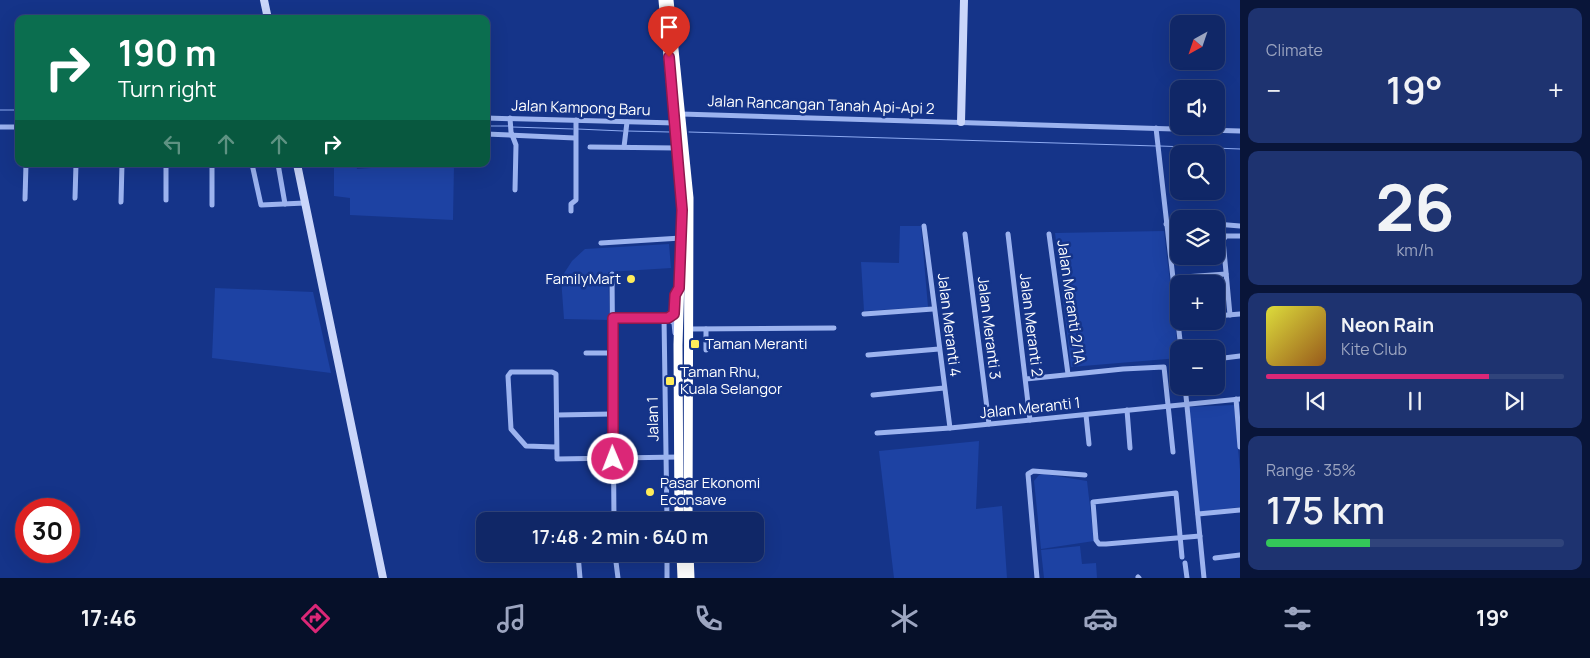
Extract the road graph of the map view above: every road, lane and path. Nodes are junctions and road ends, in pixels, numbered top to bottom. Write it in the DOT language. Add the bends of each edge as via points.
graph roads {
  1 [pos="264,0"];
  2 [pos="663,0"];
  3 [pos="669,0"];
  4 [pos="964,0"];
  5 [pos="267,15"];
  6 [pos="681,114"];
  7 [pos="490,118"];
  8 [pos="510,120"];
  9 [pos="576,120"];
  10 [pos="961,122"];
  11 [pos="675,123"];
  12 [pos="627,124"];
  13 [pos="0,126"];
  14 [pos="15,127"];
  15 [pos="1156,128"];
  16 [pos="1240,131"];
  17 [pos="490,134"];
  18 [pos="512,134"];
  19 [pos="575,138"];
  20 [pos="590,147"];
  21 [pos="624,147"];
  22 [pos="677,148"];
  23 [pos="26,167"];
  24 [pos="76,167"];
  25 [pos="122,167"];
  26 [pos="166,167"];
  27 [pos="212,167"];
  28 [pos="253,167"];
  29 [pos="279,167"];
  30 [pos="298,167"];
  31 [pos="515,190"];
  32 [pos="74,198"];
  33 [pos="25,199"];
  34 [pos="166,200"];
  35 [pos="122,202"];
  36 [pos="305,203"];
  37 [pos="212,204"];
  38 [pos="285,204"];
  39 [pos="571,211"];
  40 [pos="1166,224"];
  41 [pos="1170,224"];
  42 [pos="1225,225"];
  43 [pos="924,226"];
  44 [pos="1240,226"];
  45 [pos="965,234"];
  46 [pos="1008,234"];
  47 [pos="1049,234"];
  48 [pos="1240,236"];
  49 [pos="681,238"];
  50 [pos="601,243"];
  51 [pos="612,274"];
  52 [pos="1226,274"];
  53 [pos="1172,275"];
  54 [pos="1212,275"];
  55 [pos="679,288"];
  56 [pos="934,309"];
  57 [pos="864,314"];
  58 [pos="1240,314"];
  59 [pos="1225,315"];
  60 [pos="1230,315"];
  61 [pos="613,318"];
  62 [pos="666,318"];
  63 [pos="834,328"];
  64 [pos="689,329"];
  65 [pos="706,329"];
  66 [pos="678,345"];
  67 [pos="939,348"];
  68 [pos="706,350"];
  69 [pos="586,353"];
  70 [pos="612,353"];
  71 [pos="868,355"];
  72 [pos="1240,356"];
  73 [pos="1225,358"];
  74 [pos="1068,374"];
  75 [pos="1026,379"];
  76 [pos="944,388"];
  77 [pos="873,395"];
  78 [pos="1185,395"];
  79 [pos="1238,399"];
  80 [pos="1186,405"];
  81 [pos="1169,406"];
  82 [pos="1127,410"];
  83 [pos="612,414"];
  84 [pos="557,415"];
  85 [pos="1086,415"];
  86 [pos="1030,420"];
  87 [pos="989,424"];
  88 [pos="950,428"];
  89 [pos="877,433"];
  90 [pos="1090,444"];
  91 [pos="1240,447"];
  92 [pos="556,448"];
  93 [pos="1130,448"];
  94 [pos="1173,452"];
  95 [pos="679,457"];
  96 [pos="666,458"];
  97 [pos="613,459"];
  98 [pos="1085,475"];
  99 [pos="1240,510"];
  100 [pos="614,512"];
  101 [pos="666,512"];
  102 [pos="682,512"];
  103 [pos="682,512"];
  104 [pos="1198,514"];
  105 [pos="1200,536"];
  106 [pos="1180,537"];
  107 [pos="1240,555"];
  108 [pos="1182,557"];
  109 [pos="1215,558"];
  110 [pos="579,562"];
  111 [pos="616,562"];
  112 [pos="667,562"];
  113 [pos="681,562"];
  114 [pos="689,562"];
  115 [pos="1185,563"];
  116 [pos="382,578"];
  117 [pos="580,578"];
  118 [pos="618,578"];
  119 [pos="667,578"];
  120 [pos="682,578"];
  121 [pos="690,578"];
  122 [pos="1037,578"];
  123 [pos="1187,578"];
  124 [pos="1204,578"];
  1 -- 5 [label="street"];
  2 -- 11 [label="highway"];
  3 -- 6 [label="highway"];
  4 -- 10 [label="street"];
  6 -- 10 [label="street, Jalan Rancangan Tanah Api-Api 2"];
  6 -- 64 [label="highway" via="689,198"];
  7 -- 8 [label="street, Jalan Kampong Baru"];
  8 -- 9 [label="street, Jalan Kampong Baru"];
  8 -- 18 [label="street"];
  9 -- 12 [label="street, Jalan Kampong Baru"];
  9 -- 19 [label="street"];
  10 -- 15 [label="street, Jalan Rancangan Tanah Api-Api 2"];
  11 -- 12 [label="street, Jalan Kampong Baru"];
  11 -- 22 [label="highway"];
  12 -- 21 [label="street"];
  13 -- 14 [label="street"];
  15 -- 16 [label="street"];
  15 -- 40 [label="street"];
  17 -- 18 [label="street"];
  18 -- 19 [label="street"];
  18 -- 31 [label="street" via="516,145"];
  19 -- 39 [label="street" via="576,200"];
  20 -- 21 [label="street"];
  21 -- 22 [label="street"];
  22 -- 49 [label="highway"];
  23 -- 33 [label="street"];
  24 -- 32 [label="street"];
  25 -- 35 [label="street"];
  26 -- 34 [label="street"];
  27 -- 37 [label="street"];
  28 -- 38 [label="street" via="260,204"];
  29 -- 38 [label="street"];
  30 -- 36 [label="street"];
  36 -- 38 [label="street"];
  36 -- 116 [label="street"];
  40 -- 41 [label="street"];
  40 -- 53 [label="street"];
  42 -- 44 [label="street"];
  43 -- 56 [label="street, Jalan Meranti 4"];
  45 -- 87 [label="street, Jalan Meranti 3"];
  46 -- 75 [label="street, Jalan Meranti 2"];
  47 -- 74 [label="street, Jalan Meranti 2/1A"];
  48 -- 52 [label="street" via="1224,238"];
  49 -- 50 [label="street"];
  49 -- 55 [label="highway"];
  51 -- 61 [label="street"];
  52 -- 54 [label="street"];
  52 -- 60 [label="street"];
  55 -- 62 [label="street, Jalan 1" via="675,295 674,314"];
  55 -- 66 [label="highway"];
  56 -- 57 [label="street"];
  56 -- 67 [label="street, Jalan Meranti 4"];
  58 -- 60 [label="street"];
  59 -- 60 [label="street"];
  61 -- 62 [label="street"];
  61 -- 70 [label="street"];
  62 -- 66 [label="street" via="674,323"];
  62 -- 96 [label="street, Jalan 1"];
  63 -- 65 [label="street"];
  64 -- 65 [label="street"];
  64 -- 102 [label="highway"];
  65 -- 68 [label="street"];
  66 -- 95 [label="highway"];
  67 -- 71 [label="street"];
  67 -- 76 [label="street, Jalan Meranti 4"];
  69 -- 70 [label="street"];
  70 -- 83 [label="street"];
  72 -- 73 [label="street"];
  74 -- 75 [label="street"];
  74 -- 81 [label="street" via="1164,367"];
  75 -- 86 [label="street, Jalan Meranti 2"];
  76 -- 77 [label="street"];
  76 -- 88 [label="street, Jalan Meranti 4"];
  78 -- 80 [label="street"];
  79 -- 80 [label="street, Jalan Meranti 1"];
  79 -- 91 [label="street"];
  80 -- 81 [label="street, Jalan Meranti 1"];
  80 -- 104 [label="street"];
  81 -- 82 [label="street, Jalan Meranti 1"];
  81 -- 94 [label="street"];
  82 -- 85 [label="street, Jalan Meranti 1"];
  82 -- 93 [label="street"];
  83 -- 84 [label="street"];
  83 -- 97 [label="street"];
  84 -- 92 [label="street"];
  84 -- 92 [label="street" via="556,373 512,372 508,376 511,428 526,446"];
  85 -- 86 [label="street, Jalan Meranti 1"];
  85 -- 90 [label="street"];
  86 -- 87 [label="street, Jalan Meranti 1"];
  87 -- 88 [label="street, Jalan Meranti 1"];
  88 -- 89 [label="street, Jalan Meranti 1"];
  92 -- 97 [label="street" via="555,457 559,460"];
  95 -- 96 [label="street"];
  95 -- 103 [label="highway"];
  96 -- 97 [label="street"];
  96 -- 101 [label="street, Jalan 1"];
  97 -- 100 [label="street"];
  98 -- 122 [label="street" via="1033,471 1028,474"];
  99 -- 104 [label="street"];
  104 -- 105 [label="street"];
  105 -- 106 [label="street"];
  105 -- 124 [label="street"];
  106 -- 106 [label="street" via="1099,544 1093,502 1176,493"];
  106 -- 108 [label="street"];
  107 -- 109 [label="street"];
  110 -- 117 [label="street"];
  111 -- 118 [label="street"];
  112 -- 119 [label="street"];
  113 -- 120 [label="highway"];
  114 -- 121 [label="highway"];
  115 -- 123 [label="street"];
}
